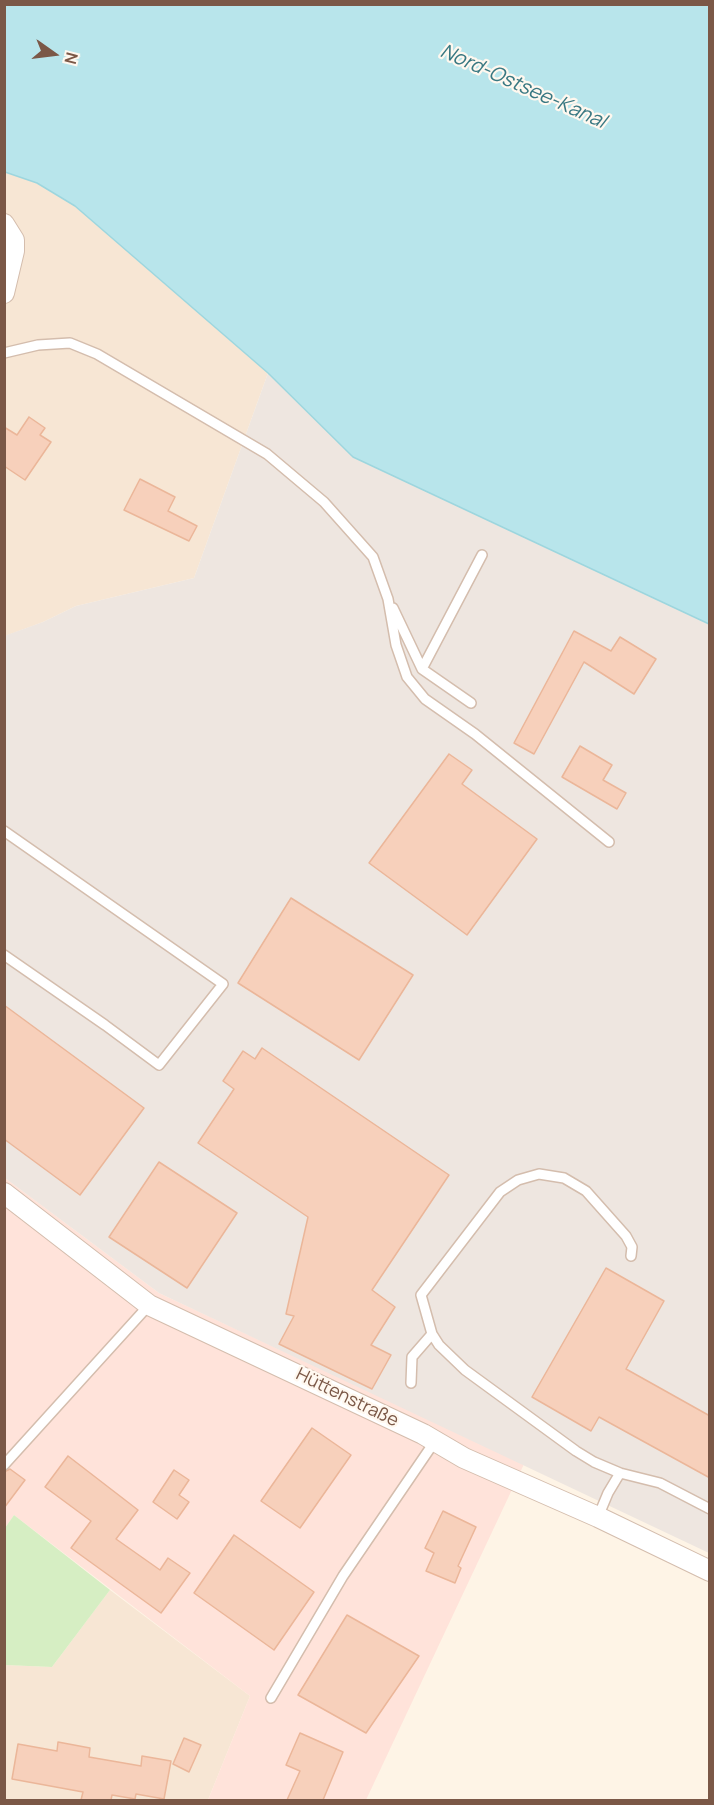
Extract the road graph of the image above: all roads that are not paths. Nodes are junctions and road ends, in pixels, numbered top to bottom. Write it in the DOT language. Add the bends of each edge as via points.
graph roads {
  1 [pos="4,224"];
  2 [pos="4,293"];
  3 [pos="4,353"];
  4 [pos="482,555"];
  5 [pos="388,599"];
  6 [pos="422,669"];
  7 [pos="471,702"];
  8 [pos="4,831"];
  9 [pos="609,842"];
  10 [pos="4,955"];
  11 [pos="6,1197"];
  12 [pos="631,1256"];
  13 [pos="149,1305"];
  14 [pos="432,1334"];
  15 [pos="411,1383"];
  16 [pos="435,1441"];
  17 [pos="4,1465"];
  18 [pos="620,1473"];
  19 [pos="710,1509"];
  20 [pos="598,1517"];
  21 [pos="710,1571"];
  22 [pos="271,1698"];
  1 -- 2 [label="street" via="14,240 14,252"];
  3 -- 5 [label="lane" via="70,343 98,354 267,454 324,502 373,557"];
  4 -- 6 [label="lane"];
  5 -- 6 [label="lane"];
  5 -- 9 [label="lane" via="396,645 407,677 425,699 475,734"];
  6 -- 7 [label="lane"];
  8 -- 10 [label="lane" via="223,984 159,1065"];
  11 -- 13 [label="street, Hüttenstraße"];
  12 -- 14 [label="lane" via="632,1247 626,1236 586,1191 564,1179 539,1174 519,1180 500,1192 421,1295"];
  13 -- 16 [label="street, Hüttenstraße"];
  13 -- 17 [label="lane"];
  14 -- 15 [label="lane" via="412,1357"];
  14 -- 18 [label="lane" via="465,1370 594,1462"];
  16 -- 20 [label="street, Hüttenstraße" via="464,1458"];
  16 -- 22 [label="lane" via="343,1576"];
  18 -- 19 [label="lane" via="660,1483"];
  18 -- 20 [label="lane"];
  20 -- 21 [label="street, Hüttenstraße"];
}
